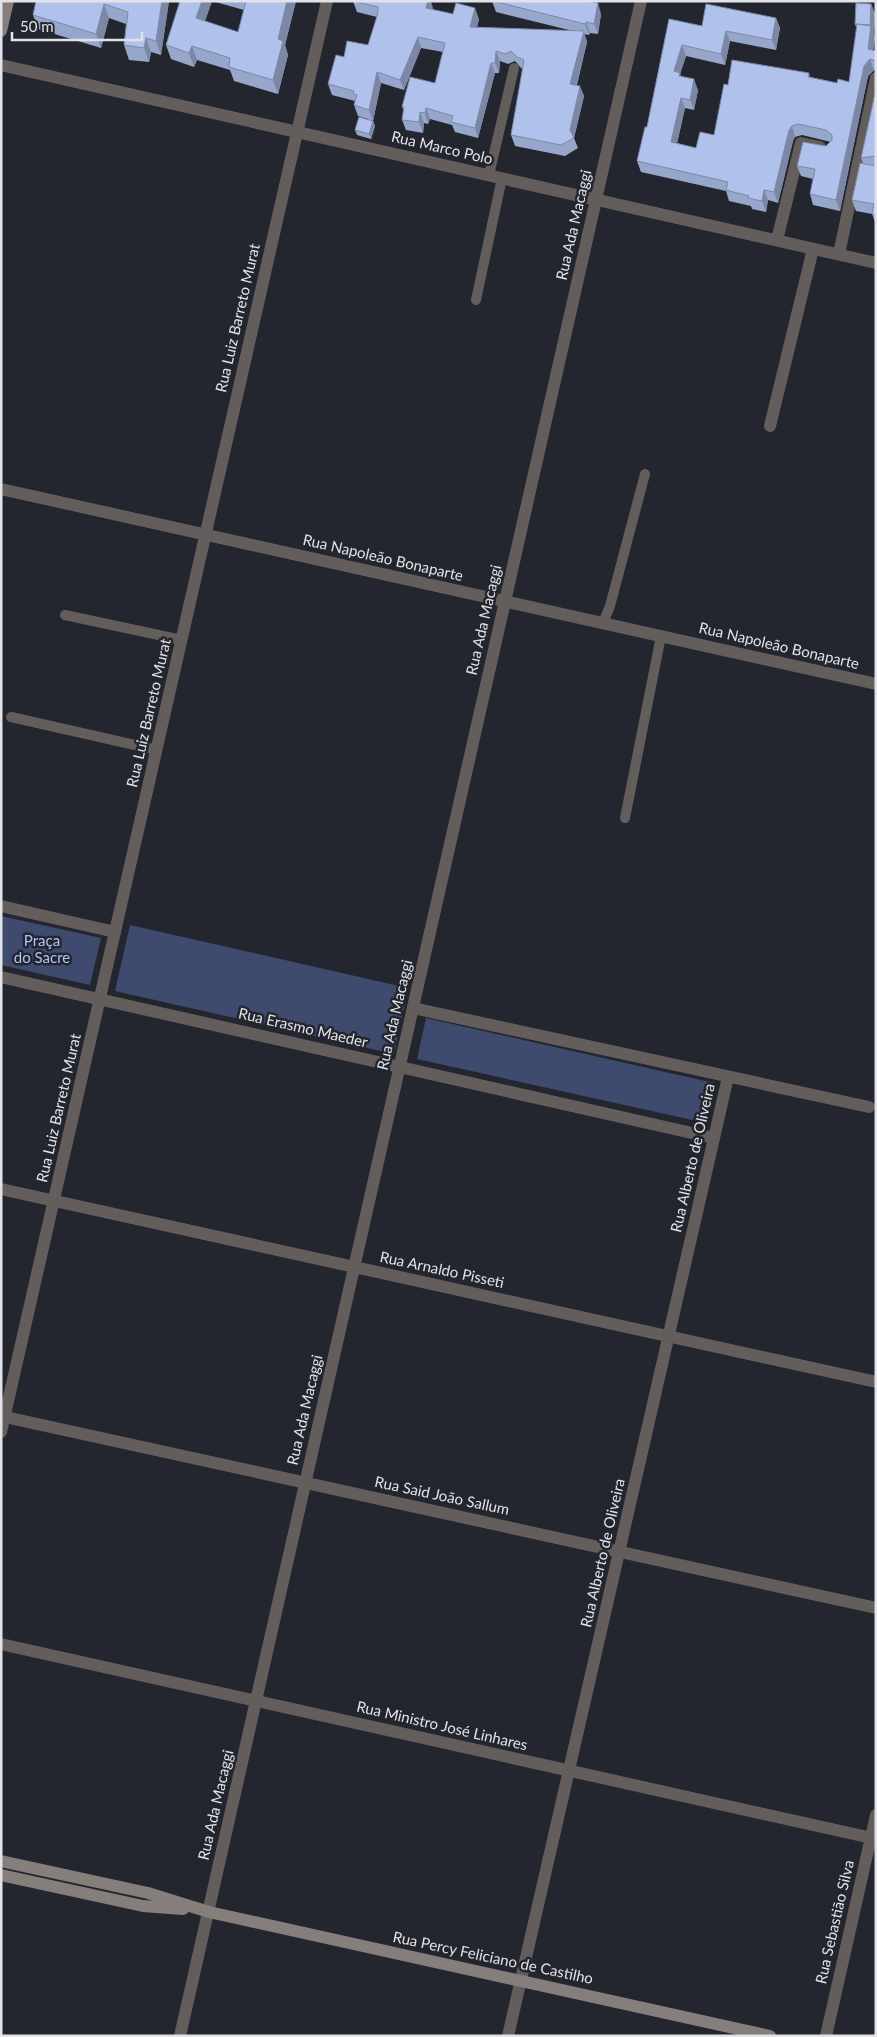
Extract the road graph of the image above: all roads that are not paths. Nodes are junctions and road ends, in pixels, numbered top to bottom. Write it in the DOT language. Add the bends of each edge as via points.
graph roads {
  1 [pos="8,1"];
  2 [pos="327,1"];
  3 [pos="641,1"];
  4 [pos="1,31"];
  5 [pos="1,65"];
  6 [pos="514,68"];
  7 [pos="876,78"];
  8 [pos="298,132"];
  9 [pos="828,149"];
  10 [pos="496,177"];
  11 [pos="596,200"];
  12 [pos="777,240"];
  13 [pos="813,248"];
  14 [pos="839,254"];
  15 [pos="876,263"];
  16 [pos="476,300"];
  17 [pos="770,426"];
  18 [pos="645,474"];
  19 [pos="1,489"];
  20 [pos="206,534"];
  21 [pos="505,601"];
  22 [pos="65,615"];
  23 [pos="603,623"];
  24 [pos="661,636"];
  25 [pos="182,640"];
  26 [pos="876,684"];
  27 [pos="11,718"];
  28 [pos="157,750"];
  29 [pos="624,818"];
  30 [pos="1,906"];
  31 [pos="115,932"];
  32 [pos="1,977"];
  33 [pos="100,999"];
  34 [pos="413,1008"];
  35 [pos="400,1067"];
  36 [pos="728,1076"];
  37 [pos="869,1107"];
  38 [pos="714,1138"];
  39 [pos="1,1189"];
  40 [pos="54,1201"];
  41 [pos="354,1267"];
  42 [pos="669,1336"];
  43 [pos="876,1382"];
  44 [pos="3,1416"];
  45 [pos="1,1432"];
  46 [pos="306,1483"];
  47 [pos="619,1552"];
  48 [pos="876,1608"];
  49 [pos="1,1644"];
  50 [pos="256,1701"];
  51 [pos="569,1771"];
  52 [pos="876,1815"];
  53 [pos="873,1838"];
  54 [pos="1,1860"];
  55 [pos="1,1875"];
  56 [pos="209,1912"];
  57 [pos="521,1981"];
  58 [pos="180,2036"];
  59 [pos="508,2036"];
  60 [pos="770,2036"];
  61 [pos="826,2036"];
  1 -- 4 [label="street"];
  2 -- 8 [label="street, Rua Luiz Barreto Murat"];
  3 -- 11 [label="street, Rua Ada Macaggi"];
  5 -- 8 [label="street, Rua Marco Polo"];
  6 -- 10 [label="lane"];
  7 -- 14 [label="street"];
  8 -- 10 [label="street, Rua Marco Polo"];
  8 -- 20 [label="street, Rua Luiz Barreto Murat"];
  9 -- 12 [label="street" via="801,143"];
  10 -- 11 [label="street, Rua Marco Polo"];
  10 -- 16 [label="lane"];
  11 -- 12 [label="street, Rua Marco Polo"];
  11 -- 21 [label="street, Rua Ada Macaggi"];
  12 -- 13 [label="street, Rua Marco Polo"];
  13 -- 14 [label="street, Rua Marco Polo"];
  13 -- 17 [label="street"];
  14 -- 15 [label="street, Rua Marco Polo"];
  18 -- 23 [label="lane"];
  19 -- 20 [label="street, Rua Napoleão Bonaparte"];
  20 -- 21 [label="street, Rua Napoleão Bonaparte"];
  20 -- 25 [label="street, Rua Luiz Barreto Murat"];
  21 -- 23 [label="street, Rua Napoleão Bonaparte"];
  21 -- 34 [label="street, Rua Ada Macaggi"];
  22 -- 25 [label="lane"];
  23 -- 24 [label="street, Rua Napoleão Bonaparte"];
  24 -- 26 [label="street, Rua Napoleão Bonaparte"];
  24 -- 29 [label="lane"];
  25 -- 28 [label="street, Rua Luiz Barreto Murat"];
  27 -- 28 [label="lane"];
  28 -- 31 [label="street, Rua Luiz Barreto Murat"];
  30 -- 31 [label="street"];
  31 -- 33 [label="street, Rua Luiz Barreto Murat"];
  32 -- 33 [label="street, Rua Erasmo Maeder"];
  33 -- 35 [label="street, Rua Erasmo Maeder"];
  33 -- 40 [label="street, Rua Luiz Barreto Murat"];
  34 -- 35 [label="street, Rua Ada Macaggi"];
  34 -- 36 [label="street"];
  35 -- 38 [label="street, Rua Erasmo Maeder"];
  35 -- 41 [label="street, Rua Ada Macaggi"];
  36 -- 37 [label="street"];
  36 -- 38 [label="street, Rua Alberto de Oliveira"];
  38 -- 42 [label="street, Rua Alberto de Oliveira"];
  39 -- 40 [label="street, Rua Arnaldo Pisseti"];
  40 -- 41 [label="street, Rua Arnaldo Pisseti"];
  40 -- 44 [label="street, Rua Luiz Barreto Murat"];
  41 -- 42 [label="street, Rua Arnaldo Pisseti"];
  41 -- 46 [label="street, Rua Ada Macaggi"];
  42 -- 43 [label="street, Rua Arnaldo Pisseti"];
  42 -- 47 [label="street, Rua Alberto de Oliveira"];
  44 -- 45 [label="street, Rua Luiz Barreto Murat"];
  44 -- 46 [label="street, Rua Said João Sallum"];
  46 -- 47 [label="street, Rua Said João Sallum"];
  46 -- 50 [label="street, Rua Ada Macaggi"];
  47 -- 48 [label="street, Rua Said João Sallum"];
  47 -- 51 [label="street, Rua Alberto de Oliveira"];
  49 -- 50 [label="street, Rua Ministro José Linhares"];
  50 -- 51 [label="street, Rua Ministro José Linhares"];
  50 -- 56 [label="street, Rua Ada Macaggi"];
  51 -- 53 [label="street, Rua Ministro José Linhares"];
  51 -- 57 [label="street, Rua Alberto de Oliveira"];
  52 -- 53 [label="street, Rua Sebastião Silva"];
  53 -- 61 [label="street, Rua Sebastião Silva"];
  54 -- 56 [label="street, Rua Percy Feliciano de Castilho" via="148,1893"];
  55 -- 56 [label="street, Rua Percy Feliciano de Castilho" via="143,1906"];
  56 -- 57 [label="street, Rua Percy Feliciano de Castilho"];
  56 -- 58 [label="street, Rua Ada Macaggi"];
  57 -- 59 [label="street, Rua Alberto de Oliveira"];
  57 -- 60 [label="street, Rua Percy Feliciano de Castilho"];
}
